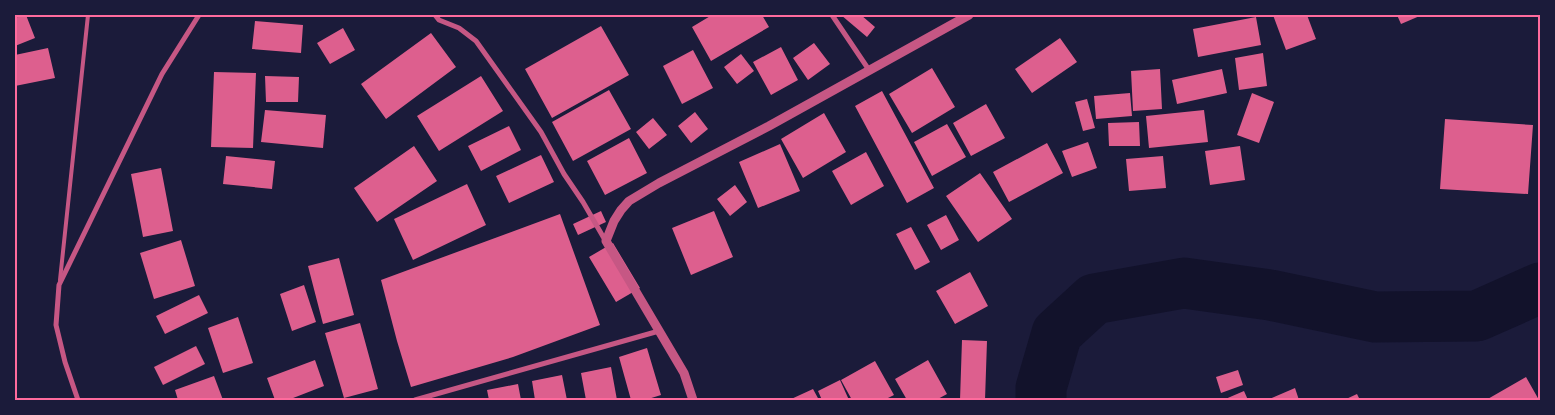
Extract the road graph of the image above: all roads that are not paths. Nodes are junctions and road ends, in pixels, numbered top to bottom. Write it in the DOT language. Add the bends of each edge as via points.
graph roads {
  1 [pos="88,15"];
  2 [pos="199,15"];
  3 [pos="435,15"];
  4 [pos="832,15"];
  5 [pos="970,15"];
  6 [pos="869,70"];
  7 [pos="606,241"];
  8 [pos="59,285"];
  9 [pos="660,331"];
  10 [pos="78,400"];
  11 [pos="415,400"];
  12 [pos="693,400"];
  1 -- 8 [label="lane"];
  2 -- 8 [label="street" via="162,74"];
  3 -- 7 [label="street" via="476,41 541,132"];
  4 -- 6 [label="street"];
  5 -- 6 [label="street"];
  6 -- 7 [label="street" via="629,201 620,210"];
  7 -- 9 [label="street"];
  8 -- 10 [label="street" via="56,326"];
  9 -- 11 [label="street"];
  9 -- 12 [label="street" via="684,373"];
}
